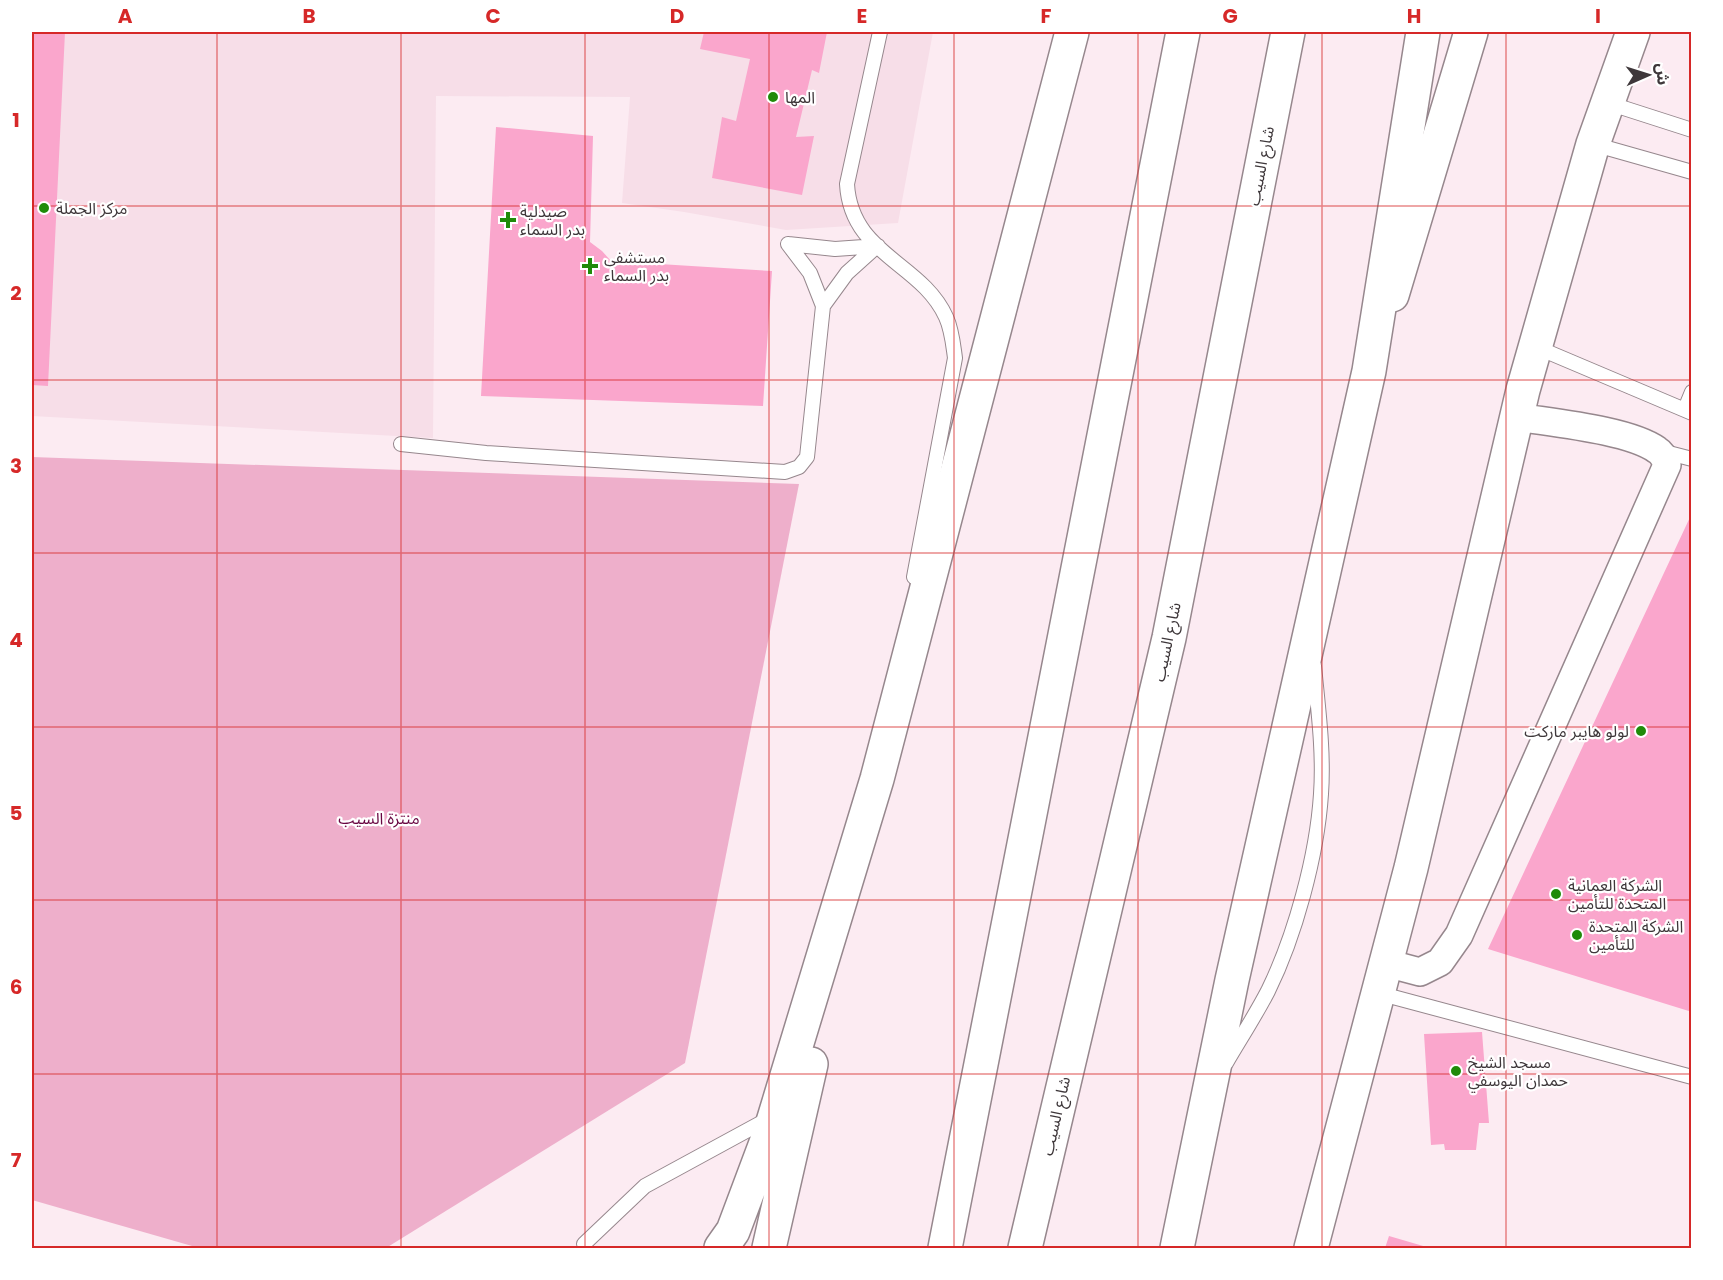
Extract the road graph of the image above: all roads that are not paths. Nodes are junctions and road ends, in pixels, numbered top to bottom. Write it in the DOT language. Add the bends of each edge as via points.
graph roads {
  1 [pos="880,32"];
  2 [pos="1072,32"];
  3 [pos="1183,32"];
  4 [pos="1288,32"];
  5 [pos="1423,32"];
  6 [pos="1471,32"];
  7 [pos="1633,32"];
  8 [pos="1607,103"];
  9 [pos="1692,130"];
  10 [pos="1593,144"];
  11 [pos="1692,172"];
  12 [pos="878,246"];
  13 [pos="823,306"];
  14 [pos="1536,347"];
  15 [pos="1369,371"];
  16 [pos="1692,392"];
  17 [pos="1688,411"];
  18 [pos="1517,417"];
  19 [pos="401,444"];
  20 [pos="1660,451"];
  21 [pos="1692,459"];
  22 [pos="1310,633"];
  23 [pos="877,779"];
  24 [pos="1382,978"];
  25 [pos="1692,1077"];
  26 [pos="1209,1093"];
  27 [pos="775,1116"];
  28 [pos="584,1244"];
  29 [pos="721,1248"];
  30 [pos="769,1248"];
  31 [pos="945,1248"];
  32 [pos="1025,1248"];
  33 [pos="1177,1248"];
  34 [pos="1311,1248"];
  1 -- 12 [label="lane" via="847,184 853,216 859,228"];
  2 -- 23 [label="main road"];
  3 -- 31 [label="main road"];
  4 -- 32 [label="main road, شارع السيب" via="1169,638"];
  5 -- 15 [label="main road"];
  6 -- 15 [label="main road"];
  7 -- 8 [label="main road"];
  8 -- 9 [label="lane"];
  8 -- 10 [label="main road"];
  10 -- 11 [label="lane"];
  10 -- 14 [label="main road"];
  12 -- 13 [label="lane" via="847,273"];
  12 -- 13 [label="lane" via="835,249 788,244 810,273"];
  12 -- 23 [label="lane" via="935,300 946,317 955,358"];
  13 -- 19 [label="lane" via="807,457 799,467 785,472"];
  14 -- 17 [label="lane"];
  14 -- 18 [label="main road"];
  15 -- 22 [label="main road"];
  16 -- 17 [label="lane"];
  18 -- 20 [label="street" via="1621,435"];
  18 -- 24 [label="main road"];
  20 -- 21 [label="lane"];
  20 -- 24 [label="street" via="1667,465 1459,935 1440,962 1420,972"];
  22 -- 26 [label="main road"];
  22 -- 26 [label="lane" via="1319,712 1321,794 1311,860 1293,928 1268,991"];
  23 -- 27 [label="main road"];
  23 -- 30 [label="main road"];
  24 -- 25 [label="lane"];
  24 -- 34 [label="main road"];
  26 -- 33 [label="main road"];
  27 -- 28 [label="lane" via="645,1186"];
  27 -- 29 [label="main road" via="733,1231"];
}
